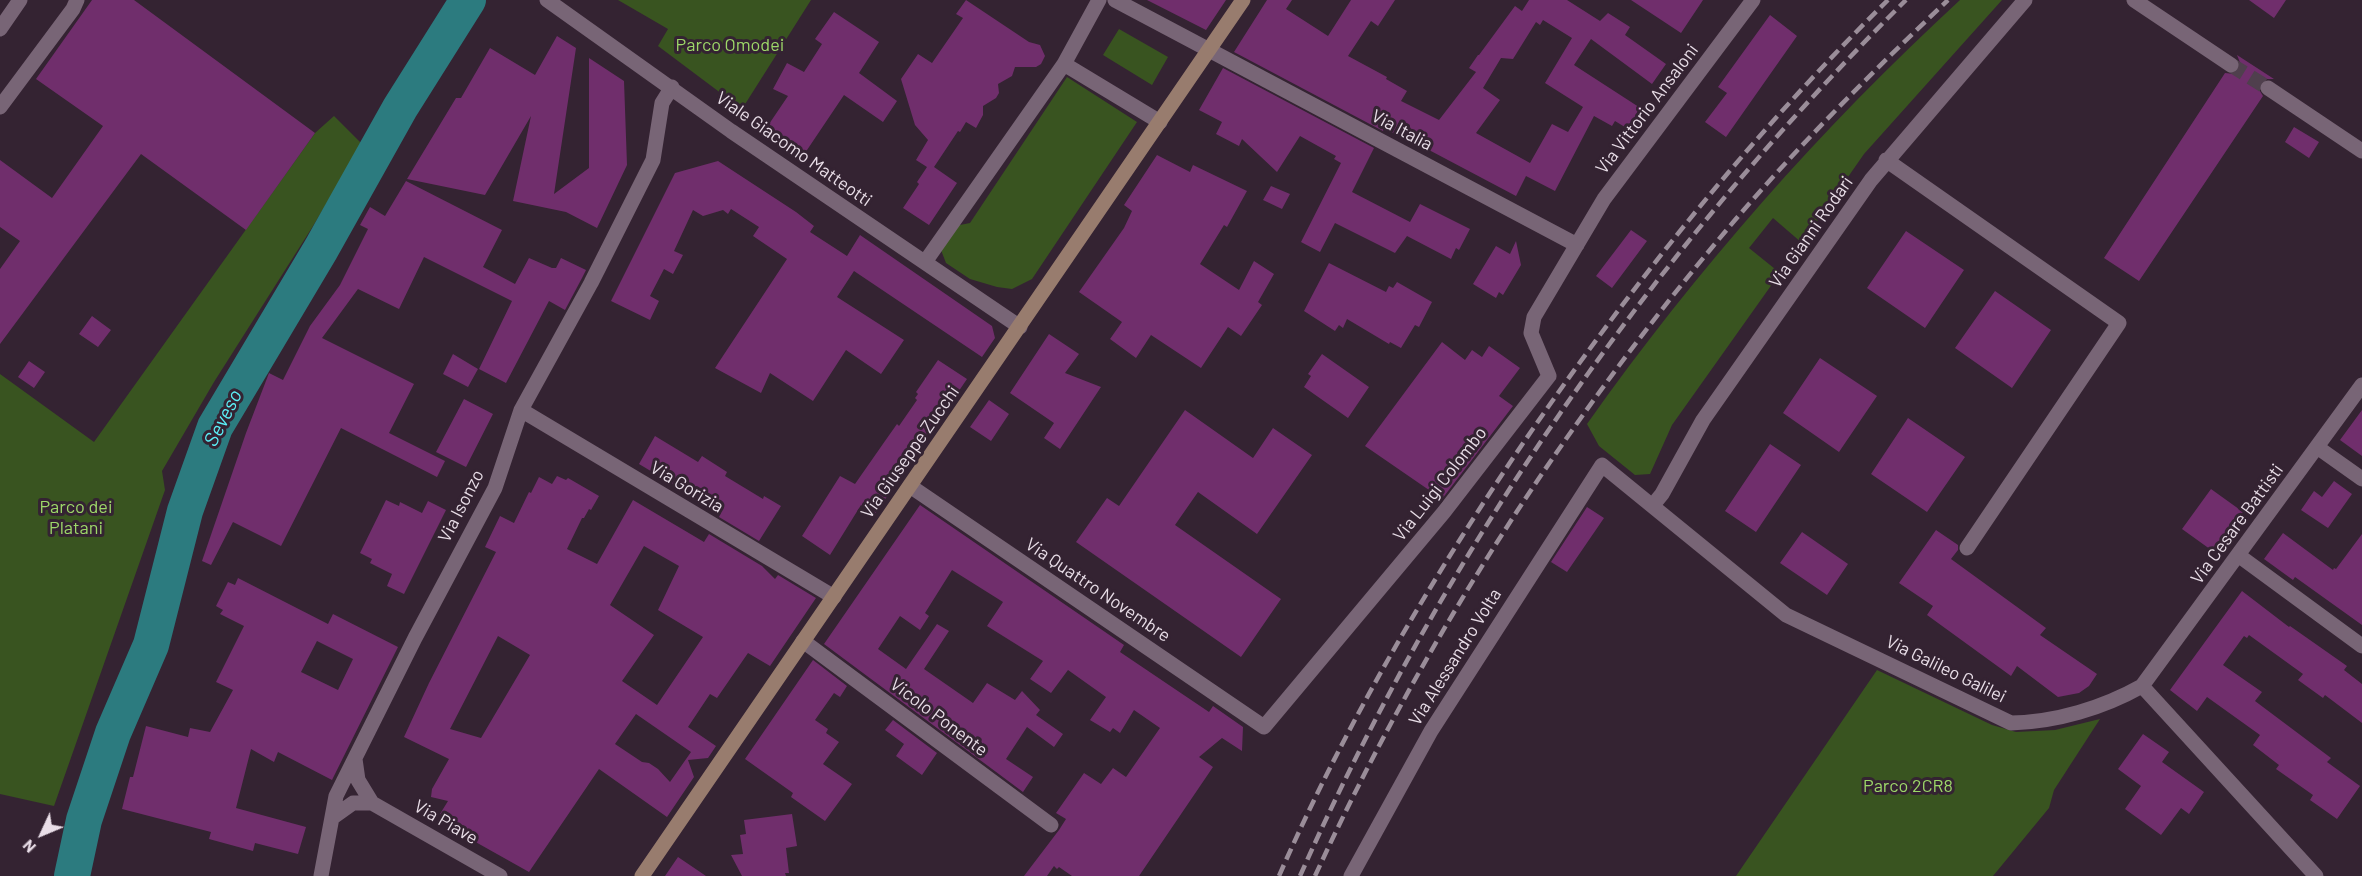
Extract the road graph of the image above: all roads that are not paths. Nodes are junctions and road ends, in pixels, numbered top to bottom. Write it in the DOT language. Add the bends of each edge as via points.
graph roads {
  1 [pos="20,0"];
  2 [pos="77,0"];
  3 [pos="547,0"];
  4 [pos="1099,0"];
  5 [pos="1115,0"];
  6 [pos="1243,0"];
  7 [pos="1753,0"];
  8 [pos="2025,0"];
  9 [pos="2134,0"];
  10 [pos="0,29"];
  11 [pos="1209,51"];
  12 [pos="1064,64"];
  13 [pos="2230,65"];
  14 [pos="672,87"];
  15 [pos="2268,88"];
  16 [pos="0,107"];
  17 [pos="1160,122"];
  18 [pos="2362,151"];
  19 [pos="1886,160"];
  20 [pos="1577,245"];
  21 [pos="925,262"];
  22 [pos="1020,327"];
  23 [pos="2362,385"];
  24 [pos="521,410"];
  25 [pos="2318,447"];
  26 [pos="1602,465"];
  27 [pos="2362,479"];
  28 [pos="910,486"];
  29 [pos="1653,505"];
  30 [pos="1967,548"];
  31 [pos="2238,555"];
  32 [pos="834,597"];
  33 [pos="803,641"];
  34 [pos="2362,646"];
  35 [pos="2142,686"];
  36 [pos="1264,727"];
  37 [pos="355,759"];
  38 [pos="372,803"];
  39 [pos="332,818"];
  40 [pos="1051,825"];
  41 [pos="321,876"];
  42 [pos="500,876"];
  43 [pos="642,876"];
  44 [pos="1351,876"];
  45 [pos="2316,876"];
  1 -- 10 [label="street"];
  2 -- 16 [label="street"];
  3 -- 14 [label="street, Viale Giacomo Matteotti"];
  4 -- 12 [label="street"];
  5 -- 11 [label="street, Via Italia"];
  6 -- 11 [label="street, Via Giuseppe Zucchi"];
  7 -- 20 [label="street, Via Vittorio Ansaloni" via="1604,199"];
  8 -- 19 [label="street, Via Gianni Rodari"];
  9 -- 13 [label="street"];
  11 -- 17 [label="street, Via Giuseppe Zucchi"];
  11 -- 20 [label="street, Via Italia"];
  12 -- 17 [label="street"];
  12 -- 21 [label="street"];
  14 -- 21 [label="street, Viale Giacomo Matteotti"];
  14 -- 24 [label="street, Via Isonzo" via="662,103 652,160 591,283"];
  15 -- 18 [label="street"];
  17 -- 22 [label="street, Via Giuseppe Zucchi"];
  19 -- 29 [label="street, Via Gianni Rodari" via="1703,420"];
  19 -- 30 [label="street" via="2119,323"];
  20 -- 36 [label="street, Via Luigi Colombo" via="1531,323 1531,333 1549,376 1444,512"];
  21 -- 22 [label="street, Viale Giacomo Matteotti"];
  22 -- 28 [label="street, Via Giuseppe Zucchi"];
  23 -- 25 [label="street, Via Cesare Battisti"];
  24 -- 32 [label="street, Via Gorizia"];
  24 -- 37 [label="street, Via Isonzo" via="495,488"];
  25 -- 27 [label="street"];
  25 -- 31 [label="street, Via Cesare Battisti"];
  26 -- 29 [label="street, Via Galileo Galilei"];
  26 -- 44 [label="street, Via Alessandro Volta" via="1431,731"];
  28 -- 32 [label="street, Via Giuseppe Zucchi"];
  28 -- 36 [label="street, Via Quattro Novembre"];
  29 -- 35 [label="street, Via Galileo Galilei" via="1786,615 2011,723 2039,722 2106,704"];
  31 -- 34 [label="street"];
  31 -- 35 [label="street, Via Cesare Battisti"];
  32 -- 33 [label="street, Via Giuseppe Zucchi"];
  33 -- 40 [label="street, Vicolo Ponente"];
  33 -- 43 [label="street, Via Giuseppe Zucchi"];
  35 -- 45 [label="street"];
  37 -- 38 [label="street" via="358,780"];
  37 -- 39 [label="street, Via Isonzo" via="336,796"];
  38 -- 39 [label="street" via="353,803"];
  38 -- 42 [label="street, Via Piave"];
  39 -- 41 [label="street, Via Isonzo"];
}
